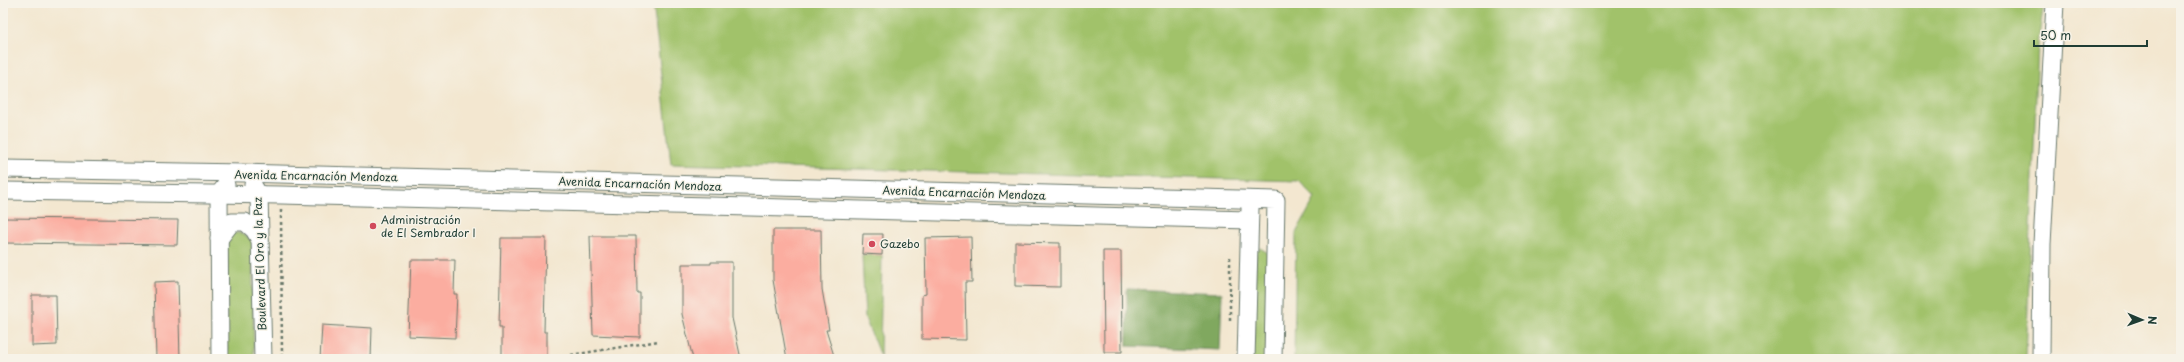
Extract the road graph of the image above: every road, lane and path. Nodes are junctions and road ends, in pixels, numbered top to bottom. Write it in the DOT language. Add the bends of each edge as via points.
graph roads {
  1 [pos="2055,3"];
  2 [pos="3,169"];
  3 [pos="239,173"];
  4 [pos="3,191"];
  5 [pos="220,194"];
  6 [pos="259,195"];
  7 [pos="281,195"];
  8 [pos="1250,200"];
  9 [pos="1249,220"];
  10 [pos="219,239"];
  11 [pos="260,240"];
  12 [pos="1230,254"];
  13 [pos="1230,322"];
  14 [pos="659,341"];
  15 [pos="571,355"];
  16 [pos="220,359"];
  17 [pos="263,359"];
  18 [pos="282,359"];
  19 [pos="1246,359"];
  20 [pos="1273,359"];
  21 [pos="2041,359"];
  1 -- 21 [label="street" via="2042,244"];
  2 -- 3 [label="street, Avenida Encarnación Mendoza"];
  3 -- 5 [label="street"];
  3 -- 6 [label="street, Boulevard El Oro y la Paz"];
  3 -- 8 [label="street, Avenida Encarnación Mendoza"];
  4 -- 5 [label="street, Avenida Encarnación Mendoza"];
  5 -- 6 [label="street, Avenida Encarnación Mendoza"];
  5 -- 10 [label="street"];
  6 -- 7 [label="street, Avenida Encarnación Mendoza"];
  6 -- 11 [label="street, Boulevard El Oro y la Paz"];
  7 -- 9 [label="street, Avenida Encarnación Mendoza"];
  7 -- 18 [label="path"];
  8 -- 9 [label="street"];
  8 -- 20 [label="street, Avenida Encarnación Mendoza" via="1276,200"];
  9 -- 19 [label="street"];
  10 -- 11 [label="street" via="232,222 245,222"];
  10 -- 16 [label="street"];
  11 -- 17 [label="street, Boulevard El Oro y la Paz"];
  12 -- 13 [label="path"];
  14 -- 15 [label="path"];
}
